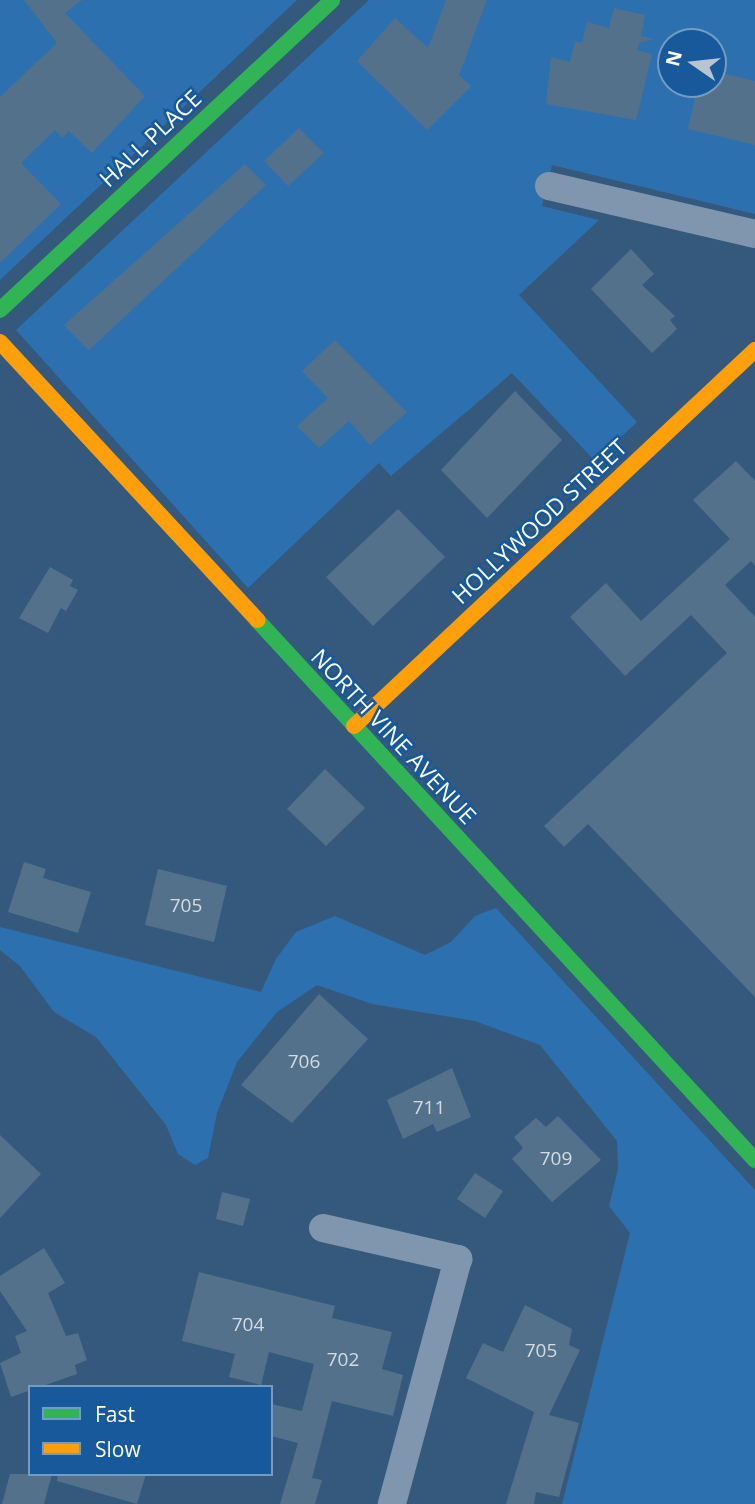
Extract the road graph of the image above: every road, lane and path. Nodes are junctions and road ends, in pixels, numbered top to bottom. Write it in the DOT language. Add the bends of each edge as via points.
graph roads {
  1 [pos="332,0"];
  2 [pos="549,186"];
  3 [pos="755,234"];
  4 [pos="0,310"];
  5 [pos="0,342"];
  6 [pos="755,351"];
  7 [pos="354,726"];
  8 [pos="755,1160"];
  9 [pos="323,1228"];
  10 [pos="392,1504"];
  1 -- 4 [label="street, HALL PLACE"];
  2 -- 3 [label="street"];
  5 -- 7 [label="street, NORTH VINE AVENUE"];
  6 -- 7 [label="street, HOLLYWOOD STREET"];
  7 -- 8 [label="street, NORTH VINE AVENUE"];
  9 -- 10 [label="street" via="458,1259"];
}
